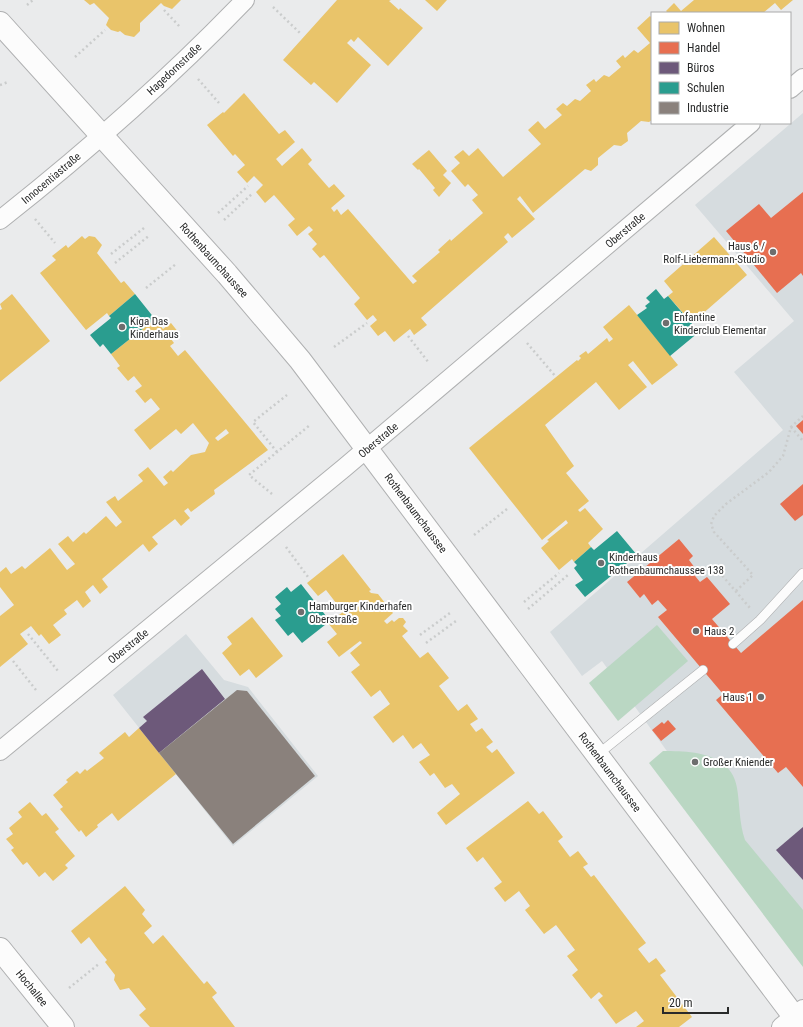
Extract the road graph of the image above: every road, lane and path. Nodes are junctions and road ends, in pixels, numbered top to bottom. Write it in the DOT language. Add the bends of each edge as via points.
graph roads {
  1 [pos="33,0"];
  2 [pos="245,0"];
  3 [pos="28,5"];
  4 [pos="273,7"];
  5 [pos="164,10"];
  6 [pos="0,23"];
  7 [pos="181,28"];
  8 [pos="105,30"];
  9 [pos="300,33"];
  10 [pos="75,56"];
  11 [pos="803,78"];
  12 [pos="198,80"];
  13 [pos="8,82"];
  14 [pos="0,85"];
  15 [pos="791,88"];
  16 [pos="219,103"];
  17 [pos="750,124"];
  18 [pos="101,135"];
  19 [pos="248,186"];
  20 [pos="253,193"];
  21 [pos="218,213"];
  22 [pos="35,219"];
  23 [pos="0,220"];
  24 [pos="224,220"];
  25 [pos="144,228"];
  26 [pos="150,235"];
  27 [pos="55,243"];
  28 [pos="111,254"];
  29 [pos="115,263"];
  30 [pos="176,264"];
  31 [pos="146,288"];
  32 [pos="367,323"];
  33 [pos="408,336"];
  34 [pos="528,343"];
  35 [pos="334,347"];
  36 [pos="429,362"];
  37 [pos="556,377"];
  38 [pos="287,395"];
  39 [pos="803,416"];
  40 [pos="310,425"];
  41 [pos="791,426"];
  42 [pos="803,442"];
  43 [pos="368,448"];
  44 [pos="277,452"];
  45 [pos="272,494"];
  46 [pos="507,509"];
  47 [pos="474,535"];
  48 [pos="286,547"];
  49 [pos="702,568"];
  50 [pos="559,573"];
  51 [pos="803,573"];
  52 [pos="568,575"];
  53 [pos="308,577"];
  54 [pos="736,591"];
  55 [pos="524,602"];
  56 [pos="528,609"];
  57 [pos="450,613"];
  58 [pos="760,620"];
  59 [pos="456,621"];
  60 [pos="28,634"];
  61 [pos="420,635"];
  62 [pos="426,643"];
  63 [pos="733,644"];
  64 [pos="13,661"];
  65 [pos="703,670"];
  66 [pos="58,671"];
  67 [pos="36,690"];
  68 [pos="0,751"];
  69 [pos="597,755"];
  70 [pos="0,949"];
  71 [pos="100,963"];
  72 [pos="69,988"];
  73 [pos="795,1020"];
  74 [pos="64,1027"];
  1 -- 3 [label="path"];
  2 -- 18 [label="street, Hagedornstraße" via="172,73"];
  4 -- 9 [label="path"];
  5 -- 7 [label="path"];
  6 -- 18 [label="main road, Rothenbaumchaussee"];
  8 -- 10 [label="path"];
  11 -- 15 [label="street"];
  12 -- 16 [label="path"];
  13 -- 14 [label="path"];
  17 -- 43 [label="street, Oberstraße"];
  18 -- 23 [label="street, Innocentiastraße"];
  18 -- 43 [label="main road, Rothenbaumchaussee" via="271,323"];
  19 -- 21 [label="path"];
  20 -- 24 [label="path"];
  22 -- 27 [label="path"];
  25 -- 28 [label="path"];
  26 -- 29 [label="path"];
  30 -- 31 [label="path"];
  32 -- 35 [label="path"];
  33 -- 36 [label="path"];
  34 -- 37 [label="path"];
  38 -- 44 [label="path" via="253,422"];
  39 -- 41 [label="path"];
  40 -- 44 [label="path"];
  41 -- 42 [label="path"];
  41 -- 54 [label="path" via="783,456 769,472 726,504 714,516 711,524 714,532 753,575"];
  43 -- 68 [label="street, Oberstraße"];
  43 -- 69 [label="main road, Rothenbaumchaussee"];
  44 -- 45 [label="path" via="249,475"];
  46 -- 47 [label="path"];
  48 -- 53 [label="path"];
  49 -- 54 [label="path" via="714,566"];
  50 -- 55 [label="path"];
  51 -- 58 [label="lane"];
  52 -- 56 [label="path"];
  54 -- 58 [label="path"];
  57 -- 61 [label="path"];
  58 -- 63 [label="lane"];
  59 -- 62 [label="path"];
  60 -- 66 [label="path"];
  64 -- 67 [label="path"];
  65 -- 69 [label="lane"];
  69 -- 73 [label="main road, Rothenbaumchaussee"];
  70 -- 74 [label="main road, Hochallee"];
  71 -- 72 [label="path"];
}
